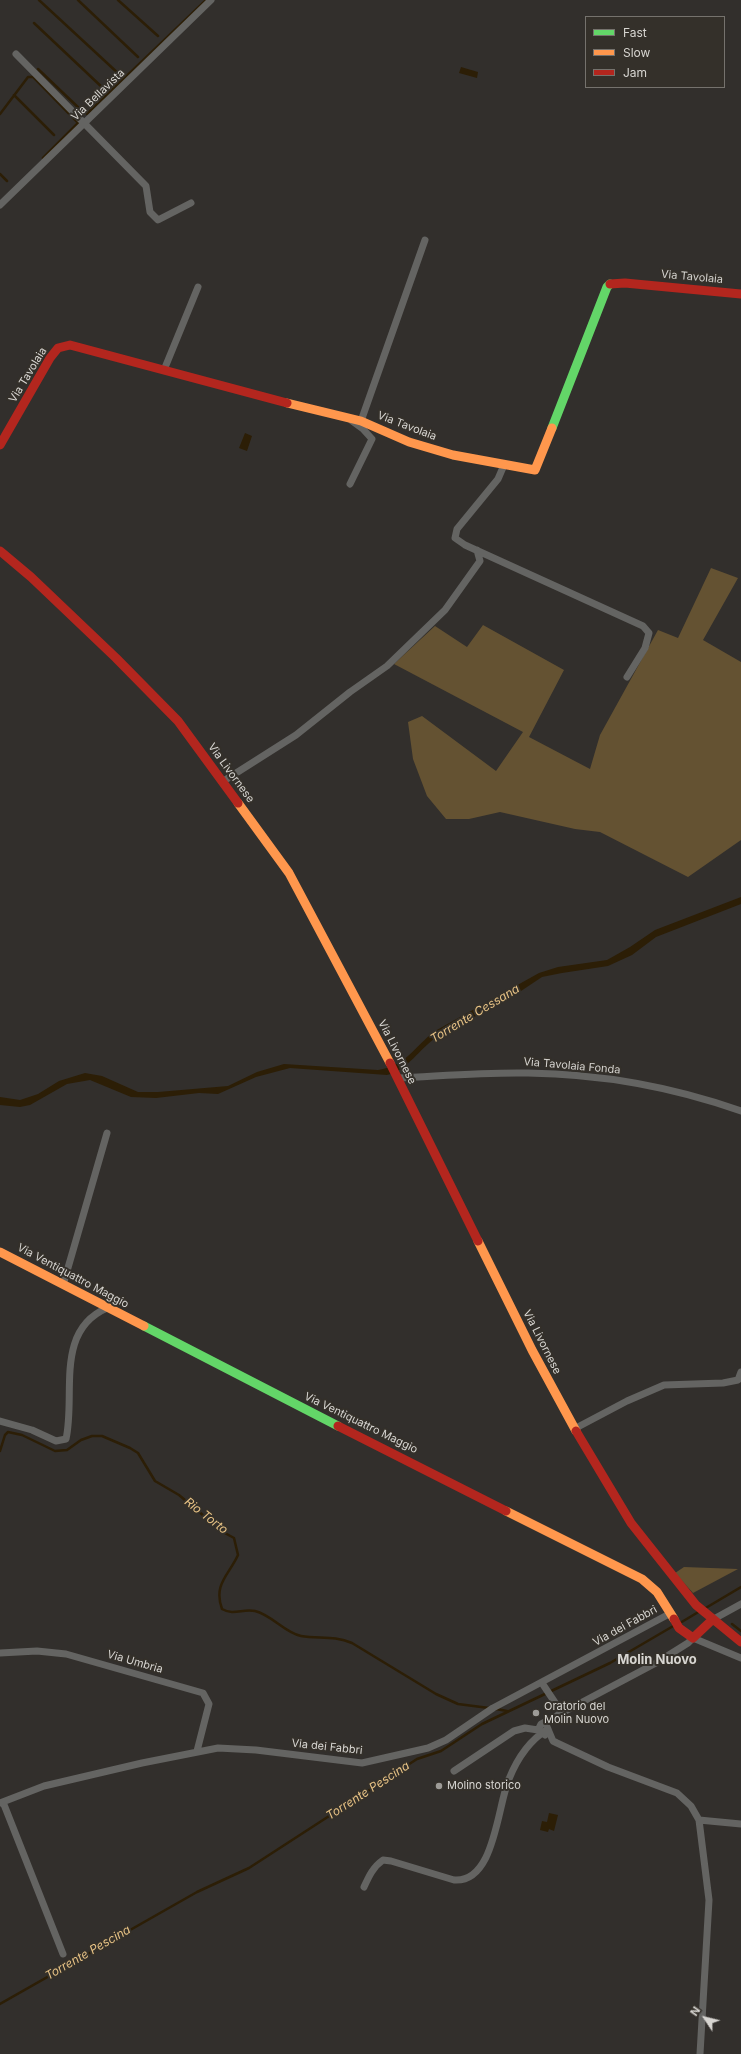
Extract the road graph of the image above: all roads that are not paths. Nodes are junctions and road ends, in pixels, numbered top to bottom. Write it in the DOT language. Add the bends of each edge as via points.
graph roads {
  1 [pos="212,0"];
  2 [pos="16,54"];
  3 [pos="85,122"];
  4 [pos="191,203"];
  5 [pos="0,205"];
  6 [pos="425,240"];
  7 [pos="198,287"];
  8 [pos="741,294"];
  9 [pos="164,370"];
  10 [pos="347,418"];
  11 [pos="361,421"];
  12 [pos="0,445"];
  13 [pos="504,465"];
  14 [pos="350,484"];
  15 [pos="477,550"];
  16 [pos="0,551"];
  17 [pos="627,677"];
  18 [pos="222,782"];
  19 [pos="397,1077"];
  20 [pos="741,1111"];
  21 [pos="106,1133"];
  22 [pos="0,1252"];
  23 [pos="63,1285"];
  24 [pos="107,1308"];
  25 [pos="741,1372"];
  26 [pos="0,1421"];
  27 [pos="574,1429"];
  28 [pos="741,1604"];
  29 [pos="672,1616"];
  30 [pos="712,1620"];
  31 [pos="693,1638"];
  32 [pos="741,1642"];
  33 [pos="0,1653"];
  34 [pos="741,1658"];
  35 [pos="543,1685"];
  36 [pos="562,1714"];
  37 [pos="546,1725"];
  38 [pos="539,1731"];
  39 [pos="555,1742"];
  40 [pos="197,1751"];
  41 [pos="454,1771"];
  42 [pos="2,1802"];
  43 [pos="699,1820"];
  44 [pos="741,1824"];
  45 [pos="364,1887"];
  46 [pos="63,1954"];
  47 [pos="700,2054"];
  1 -- 3 [label="street, Via Bellavista"];
  2 -- 3 [label="street"];
  3 -- 4 [label="street" via="146,186 150,212 158,220"];
  3 -- 5 [label="street, Via Bellavista"];
  6 -- 11 [label="street"];
  7 -- 9 [label="street"];
  8 -- 13 [label="street, Via Tavolaia" via="611,283 607,287 535,470"];
  9 -- 10 [label="street, Via Tavolaia"];
  9 -- 12 [label="street, Via Tavolaia" via="74,345 58,348"];
  10 -- 11 [label="street, Via Tavolaia"];
  10 -- 14 [label="street" via="364,429 372,439"];
  11 -- 13 [label="street, Via Tavolaia" via="409,442 453,455"];
  13 -- 15 [label="street" via="498,479 455,533 455,538 459,542"];
  15 -- 17 [label="street" via="643,626 649,633 645,648"];
  15 -- 18 [label="street" via="480,560 445,610 387,666 296,735"];
  16 -- 18 [label="street, Via Livornese" via="37,583 178,721"];
  18 -- 19 [label="street, Via Livornese" via="289,873"];
  19 -- 20 [label="street, Via Tavolaia Fonda" via="528,1073 564,1075 644,1084 704,1098"];
  19 -- 27 [label="street, Via Livornese" via="532,1350"];
  21 -- 23 [label="street"];
  22 -- 23 [label="street, Via Ventiquattro Maggio"];
  23 -- 24 [label="street, Via Ventiquattro Maggio"];
  24 -- 26 [label="street" via="96,1313 81,1328 73,1347 66,1440 56,1442 32,1430"];
  24 -- 29 [label="street, Via Ventiquattro Maggio" via="642,1578 657,1592"];
  25 -- 27 [label="street" via="738,1380 723,1383 664,1385"];
  27 -- 30 [label="street, Via Livornese" via="631,1524 696,1605"];
  28 -- 30 [label="street"];
  29 -- 31 [label="street, Via Ventiquattro Maggio" via="679,1628"];
  29 -- 35 [label="street, Via dei Fabbri"];
  30 -- 31 [label="street"];
  30 -- 32 [label="street, Via Livornese"];
  31 -- 34 [label="street"];
  31 -- 36 [label="street" via="676,1652"];
  33 -- 40 [label="street, Via Umbria" via="37,1650 66,1654 203,1693 209,1704"];
  35 -- 36 [label="street"];
  35 -- 40 [label="street, Via dei Fabbri" via="493,1708 446,1740 388,1759 362,1763 256,1750 218,1748"];
  36 -- 37 [label="street"];
  37 -- 38 [label="street" via="540,1725"];
  37 -- 39 [label="street"];
  38 -- 39 [label="street"];
  38 -- 41 [label="street" via="525,1728 514,1731"];
  38 -- 45 [label="street" via="517,1762 509,1780 488,1851 482,1865 473,1876 454,1880 382,1860 373,1869"];
  39 -- 43 [label="street" via="677,1793 691,1806"];
  40 -- 42 [label="street, Via dei Fabbri" via="44,1786"];
  42 -- 46 [label="street"];
  43 -- 44 [label="street"];
  43 -- 47 [label="street" via="709,1900"];
}
